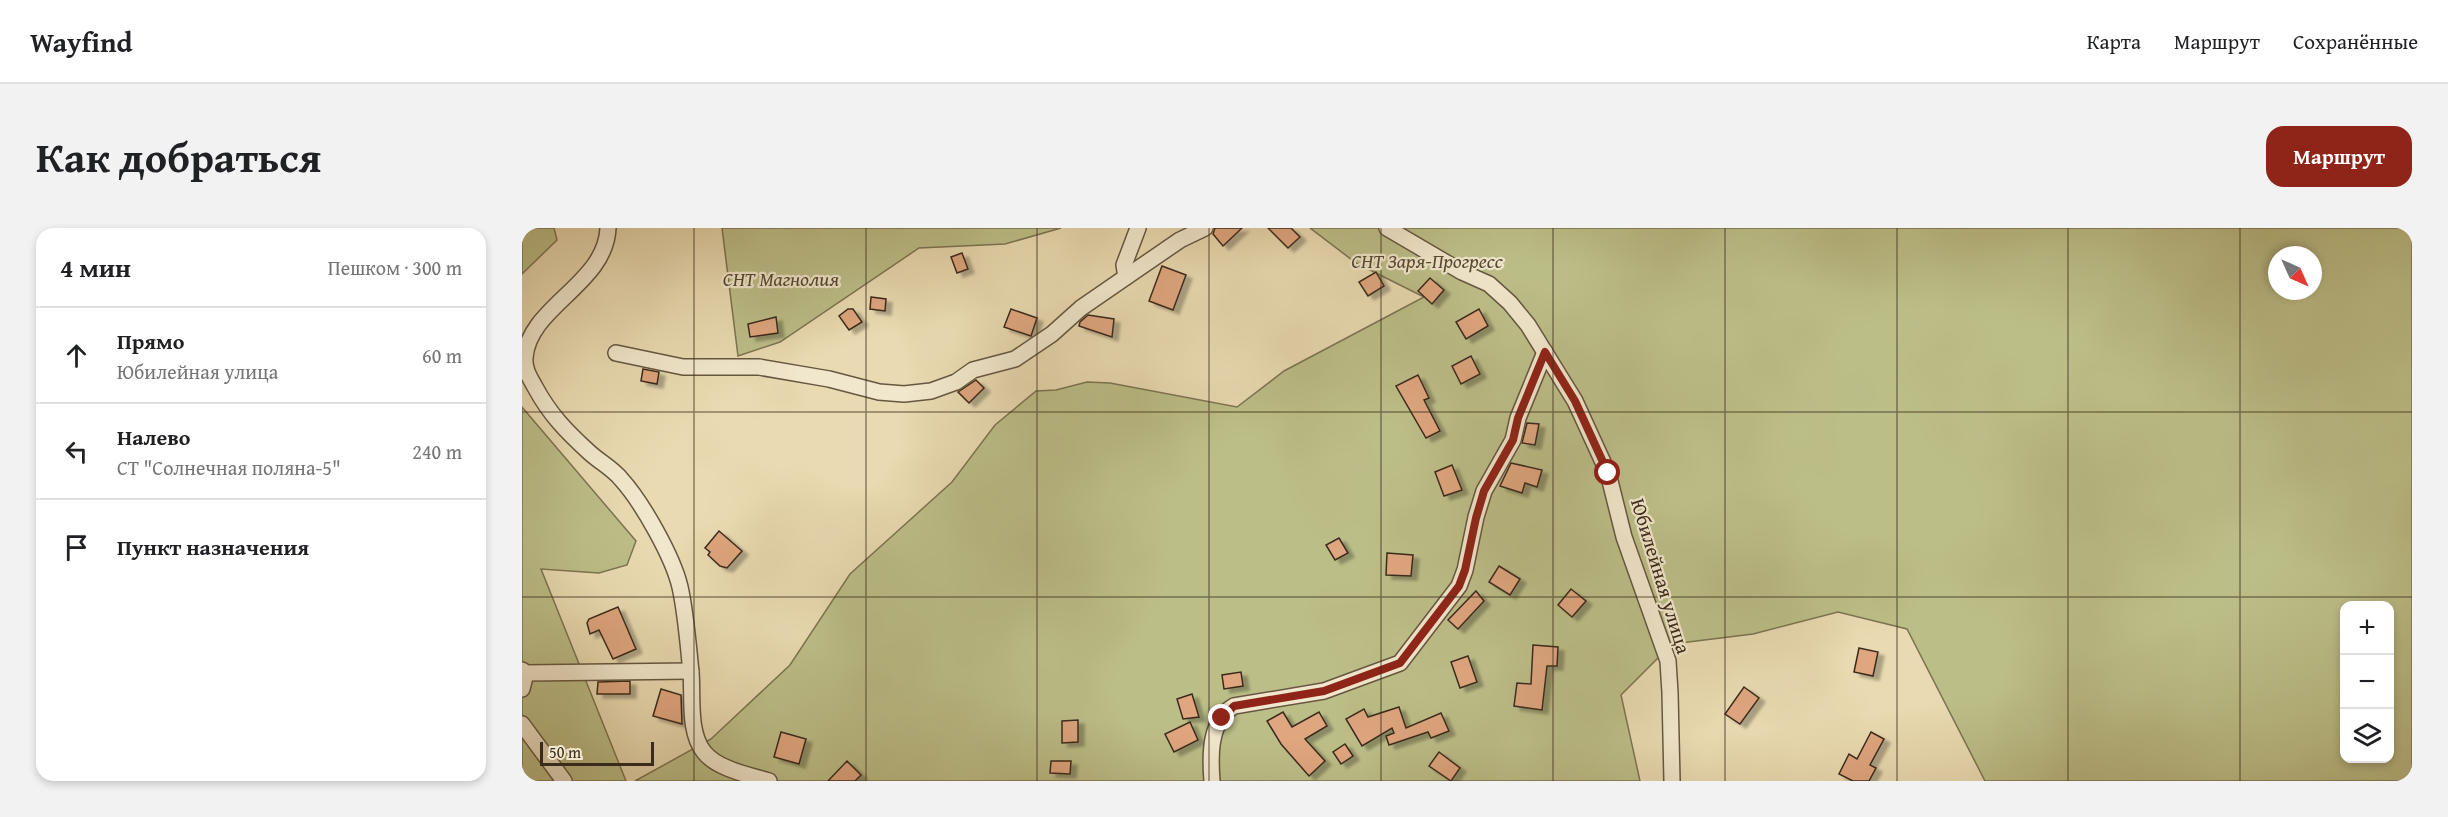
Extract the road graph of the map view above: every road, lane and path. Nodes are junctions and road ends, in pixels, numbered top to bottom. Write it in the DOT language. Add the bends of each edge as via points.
graph roads {
  1 [pos="608,228"];
  2 [pos="1138,228"];
  3 [pos="1205,228"];
  4 [pos="1387,228"];
  5 [pos="1126,277"];
  6 [pos="1545,352"];
  7 [pos="616,353"];
  8 [pos="691,671"];
  9 [pos="524,672"];
  10 [pos="522,689"];
  11 [pos="522,724"];
  12 [pos="564,781"];
  13 [pos="769,781"];
  14 [pos="1212,781"];
  15 [pos="1672,781"];
  1 -- 8 [label="street" via="608,243 600,259 528,342 527,373 554,418 621,479 648,517 679,585"];
  2 -- 5 [label="street" via="1124,265"];
  3 -- 5 [label="street"];
  4 -- 6 [label="street, Юбилейная улица" via="1489,284 1510,303"];
  5 -- 7 [label="street" via="1015,358 974,369 956,382 931,391 879,392 829,378 759,367 683,367"];
  6 -- 14 [label="street" via="1513,440 1484,491 1459,586 1443,608 1400,663 1324,691 1228,710 1216,727 1210,757"];
  6 -- 15 [label="street, Юбилейная улица" via="1575,401 1608,473 1624,537 1668,661"];
  8 -- 9 [label="street"];
  8 -- 13 [label="street" via="696,739 704,753 723,765"];
  9 -- 10 [label="street"];
  11 -- 12 [label="street"];
}
